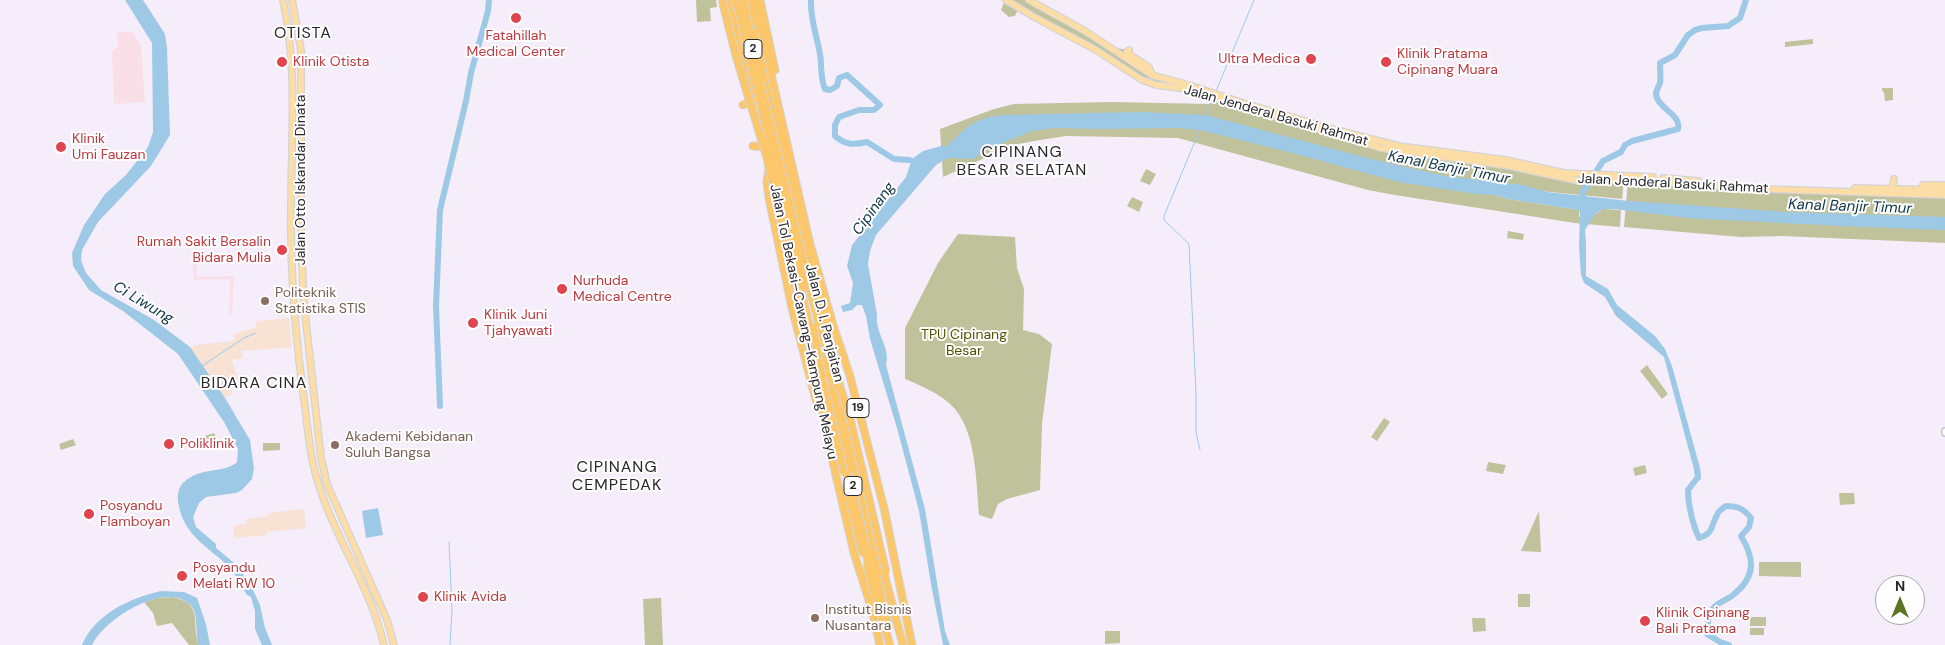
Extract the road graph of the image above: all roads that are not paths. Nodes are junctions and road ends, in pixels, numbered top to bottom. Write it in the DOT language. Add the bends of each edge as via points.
graph roads {
  1 [pos="283,0"];
  2 [pos="292,0"];
  3 [pos="722,0"];
  4 [pos="728,0"];
  5 [pos="746,0"];
  6 [pos="754,0"];
  7 [pos="760,0"];
  8 [pos="1006,0"];
  9 [pos="1029,0"];
  10 [pos="736,2"];
  11 [pos="754,36"];
  12 [pos="743,38"];
  13 [pos="1129,50"];
  14 [pos="1124,68"];
  15 [pos="748,70"];
  16 [pos="1152,76"];
  17 [pos="1213,95"];
  18 [pos="756,99"];
  19 [pos="743,105"];
  20 [pos="774,118"];
  21 [pos="761,122"];
  22 [pos="753,146"];
  23 [pos="767,147"];
  24 [pos="770,160"];
  25 [pos="795,173"];
  26 [pos="1606,177"];
  27 [pos="1894,179"];
  28 [pos="1892,188"];
  29 [pos="1923,190"];
  30 [pos="1944,192"];
  31 [pos="814,326"];
  32 [pos="832,379"];
  33 [pos="831,451"];
  34 [pos="856,452"];
  35 [pos="864,457"];
  36 [pos="868,570"];
  37 [pos="888,583"];
  38 [pos="384,645"];
  39 [pos="394,645"];
  40 [pos="880,645"];
  41 [pos="892,645"];
  42 [pos="899,645"];
  43 [pos="903,645"];
  44 [pos="912,645"];
  1 -- 38 [label="main road, Jalan Otto Iskandar Dinata" via="292,66 293,286 312,459 324,501 374,610"];
  2 -- 39 [label="main road, Jalan Otto Iskandar Dinata" via="301,50 304,304 321,458 327,484 387,620"];
  3 -- 33 [label="highway, Jalan Tol Bekasi–Cawang–Kampung Melayu, bridge" via="773,185"];
  4 -- 15 [label="highway, Jalan D. I. Panjaitan"];
  5 -- 11 [label="highway, Jalan D. I. Panjaitan"];
  5 -- 32 [label="highway, 2, bridge" via="783,181"];
  6 -- 25 [label="highway, Jalan Tol Bekasi–Cawang–Kampung Melayu / 19"];
  7 -- 25 [label="highway"];
  8 -- 14 [label="main road, Jalan Jenderal Basuki Rahmat"];
  9 -- 16 [label="main road, Jalan Jenderal Basuki Rahmat" via="1078,27"];
  10 -- 12 [label="highway, Jalan D. I. Panjaitan"];
  10 -- 31 [label="highway, 2, bridge"];
  11 -- 12 [label="highway"];
  11 -- 20 [label="highway, Jalan D. I. Panjaitan"];
  12 -- 15 [label="highway, Jalan D. I. Panjaitan"];
  13 -- 16 [label="main road" via="1129,54 1149,67"];
  14 -- 16 [label="main road"];
  14 -- 17 [label="main road, Jalan Jenderal Basuki Rahmat" via="1152,84"];
  15 -- 18 [label="highway, Jalan D. I. Panjaitan"];
  16 -- 17 [label="main road, Jalan Jenderal Basuki Rahmat"];
  17 -- 26 [label="main road, Jalan Jenderal Basuki Rahmat" via="1381,148 1575,177"];
  18 -- 19 [label="highway"];
  18 -- 21 [label="highway, Jalan D. I. Panjaitan"];
  20 -- 21 [label="highway" via="765,114"];
  20 -- 34 [label="highway, Jalan D. I. Panjaitan"];
  21 -- 23 [label="highway, Jalan D. I. Panjaitan"];
  22 -- 23 [label="highway"];
  23 -- 24 [label="highway, Jalan D. I. Panjaitan"];
  24 -- 33 [label="highway, bridge" via="768,198 792,308"];
  24 -- 36 [label="highway, Jalan D. I. Panjaitan" via="817,366 867,549"];
  25 -- 44 [label="highway, Jalan Tol Bekasi–Cawang–Kampung Melayu / 19" via="818,272 850,376 884,508"];
  26 -- 28 [label="main road, Jalan Jenderal Basuki Rahmat" via="1791,188"];
  26 -- 29 [label="main road, Jalan Jenderal Basuki Rahmat" via="1766,189"];
  27 -- 28 [label="main road"];
  28 -- 29 [label="main road, Jalan Jenderal Basuki Rahmat"];
  29 -- 30 [label="main road, Jalan Jenderal Basuki Rahmat"];
  29 -- 30 [label="main road, Jalan Jenderal Basuki Rahmat"];
  31 -- 36 [label="highway, bridge" via="823,383"];
  31 -- 41 [label="highway, 2, bridge"];
  32 -- 37 [label="highway, bridge" via="841,390 850,418"];
  32 -- 42 [label="highway, 2"];
  33 -- 40 [label="highway, Jalan Tol Bekasi–Cawang–Kampung Melayu" via="854,553"];
  34 -- 35 [label="highway"];
  34 -- 37 [label="highway, Jalan D. I. Panjaitan"];
  36 -- 41 [label="highway, Jalan D. I. Panjaitan"];
  37 -- 43 [label="highway, Jalan D. I. Panjaitan"];
}
